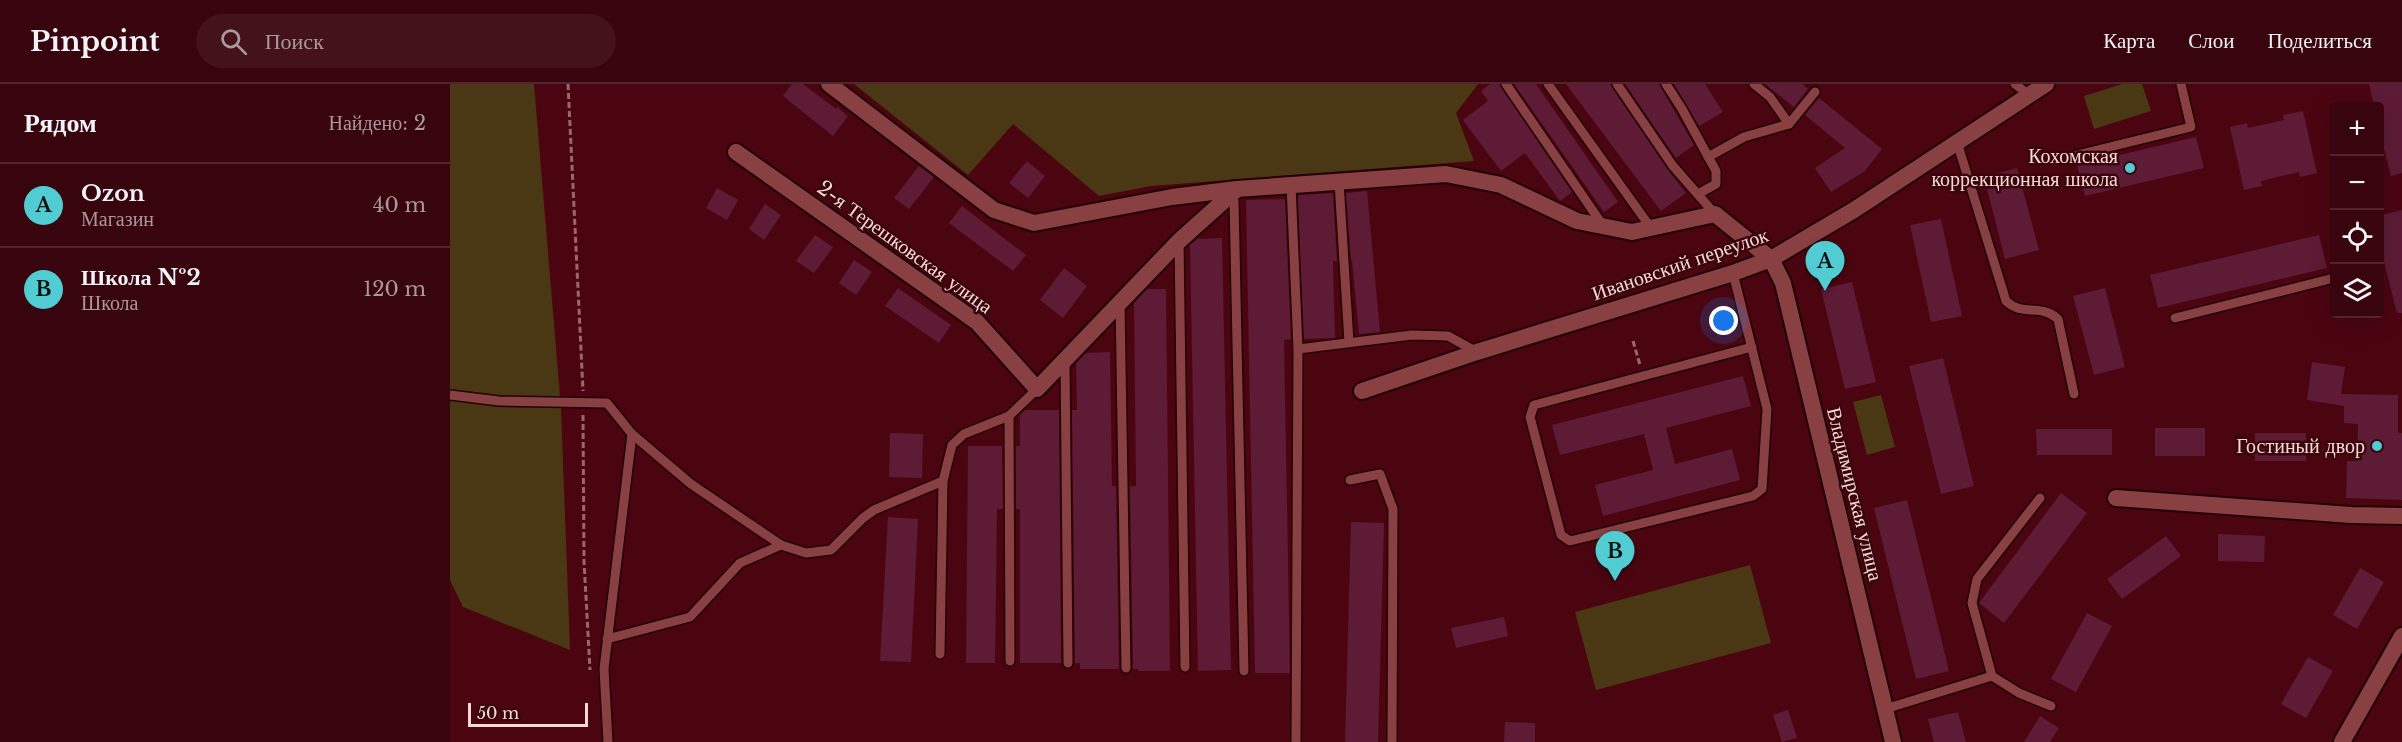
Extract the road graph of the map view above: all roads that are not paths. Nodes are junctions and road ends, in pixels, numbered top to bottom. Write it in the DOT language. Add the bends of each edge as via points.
graph roads {
  1 [pos="828,84"];
  2 [pos="1506,84"];
  3 [pos="1548,84"];
  4 [pos="1617,84"];
  5 [pos="1666,84"];
  6 [pos="1754,84"];
  7 [pos="2015,84"];
  8 [pos="2046,84"];
  9 [pos="2181,84"];
  10 [pos="1815,92"];
  11 [pos="2029,95"];
  12 [pos="1789,124"];
  13 [pos="1957,142"];
  14 [pos="736,152"];
  15 [pos="2077,155"];
  16 [pos="1708,157"];
  17 [pos="1339,182"];
  18 [pos="1291,185"];
  19 [pos="1233,192"];
  20 [pos="1698,195"];
  21 [pos="1715,214"];
  22 [pos="1604,226"];
  23 [pos="1651,228"];
  24 [pos="1179,241"];
  25 [pos="1771,259"];
  26 [pos="1734,273"];
  27 [pos="2330,279"];
  28 [pos="1120,303"];
  29 [pos="2175,318"];
  30 [pos="1349,342"];
  31 [pos="1752,347"];
  32 [pos="1298,349"];
  33 [pos="1477,352"];
  34 [pos="1065,360"];
  35 [pos="1037,389"];
  36 [pos="1362,391"];
  37 [pos="2074,394"];
  38 [pos="450,395"];
  39 [pos="1009,416"];
  40 [pos="632,434"];
  41 [pos="1350,480"];
  42 [pos="943,481"];
  43 [pos="2040,498"];
  44 [pos="2116,498"];
  45 [pos="2402,516"];
  46 [pos="781,545"];
  47 [pos="2402,636"];
  48 [pos="607,639"];
  49 [pos="940,654"];
  50 [pos="1010,661"];
  51 [pos="1068,663"];
  52 [pos="1185,667"];
  53 [pos="1126,668"];
  54 [pos="1244,671"];
  55 [pos="1992,676"];
  56 [pos="2051,706"];
  57 [pos="1885,710"];
  58 [pos="608,742"];
  59 [pos="1296,742"];
  60 [pos="1392,742"];
  61 [pos="1893,742"];
  62 [pos="2342,742"];
  1 -- 19 [label="street" via="994,210 1034,223 1172,197"];
  2 -- 22 [label="lane"];
  3 -- 23 [label="lane"];
  4 -- 20 [label="lane" via="1673,166"];
  5 -- 16 [label="lane"];
  6 -- 12 [label="lane" via="1770,97"];
  7 -- 11 [label="lane"];
  8 -- 11 [label="street, Ивановский переулок"];
  9 -- 15 [label="lane" via="2192,127"];
  10 -- 12 [label="lane"];
  11 -- 13 [label="street, Ивановский переулок"];
  12 -- 16 [label="lane" via="1744,136"];
  13 -- 25 [label="street, Ивановский переулок"];
  13 -- 37 [label="lane" via="2006,301 2014,309 2049,311 2058,319"];
  14 -- 35 [label="street, 2-я Терешковская улица" via="976,322"];
  16 -- 20 [label="lane" via="1716,171 1716,184"];
  17 -- 18 [label="street"];
  17 -- 22 [label="street" via="1446,174 1501,185 1577,221"];
  17 -- 30 [label="lane"];
  18 -- 19 [label="street"];
  18 -- 32 [label="lane"];
  19 -- 24 [label="street"];
  19 -- 54 [label="lane"];
  20 -- 21 [label="lane"];
  21 -- 23 [label="street"];
  21 -- 25 [label="street"];
  22 -- 23 [label="street" via="1632,232"];
  24 -- 28 [label="street"];
  24 -- 52 [label="lane"];
  25 -- 26 [label="street, Ивановский переулок"];
  25 -- 57 [label="street, Владимирская улица" via="1783,283"];
  26 -- 31 [label="lane"];
  26 -- 33 [label="street, Ивановский переулок"];
  27 -- 29 [label="lane"];
  28 -- 34 [label="street"];
  28 -- 53 [label="lane"];
  30 -- 32 [label="lane"];
  30 -- 33 [label="lane" via="1412,334 1448,336"];
  31 -- 31 [label="lane" via="1767,409 1762,489 1753,496 1570,541 1561,534 1530,417 1534,405"];
  32 -- 59 [label="lane"];
  33 -- 36 [label="street, Ивановский переулок"];
  34 -- 35 [label="street"];
  34 -- 51 [label="lane"];
  35 -- 39 [label="lane"];
  38 -- 40 [label="lane" via="607,403"];
  39 -- 42 [label="lane" via="964,434 952,445"];
  39 -- 50 [label="lane"];
  40 -- 46 [label="lane" via="691,484"];
  40 -- 48 [label="lane"];
  41 -- 60 [label="lane" via="1380,474 1393,509"];
  42 -- 46 [label="lane" via="874,510 831,550 806,553"];
  42 -- 49 [label="lane"];
  43 -- 55 [label="lane" via="1977,579 1972,603"];
  44 -- 45 [label="street"];
  46 -- 48 [label="lane" via="740,563 690,617"];
  47 -- 62 [label="street"];
  48 -- 58 [label="lane" via="604,669"];
  55 -- 56 [label="lane"];
  55 -- 57 [label="lane"];
  57 -- 61 [label="street, Владимирская улица"];
}
